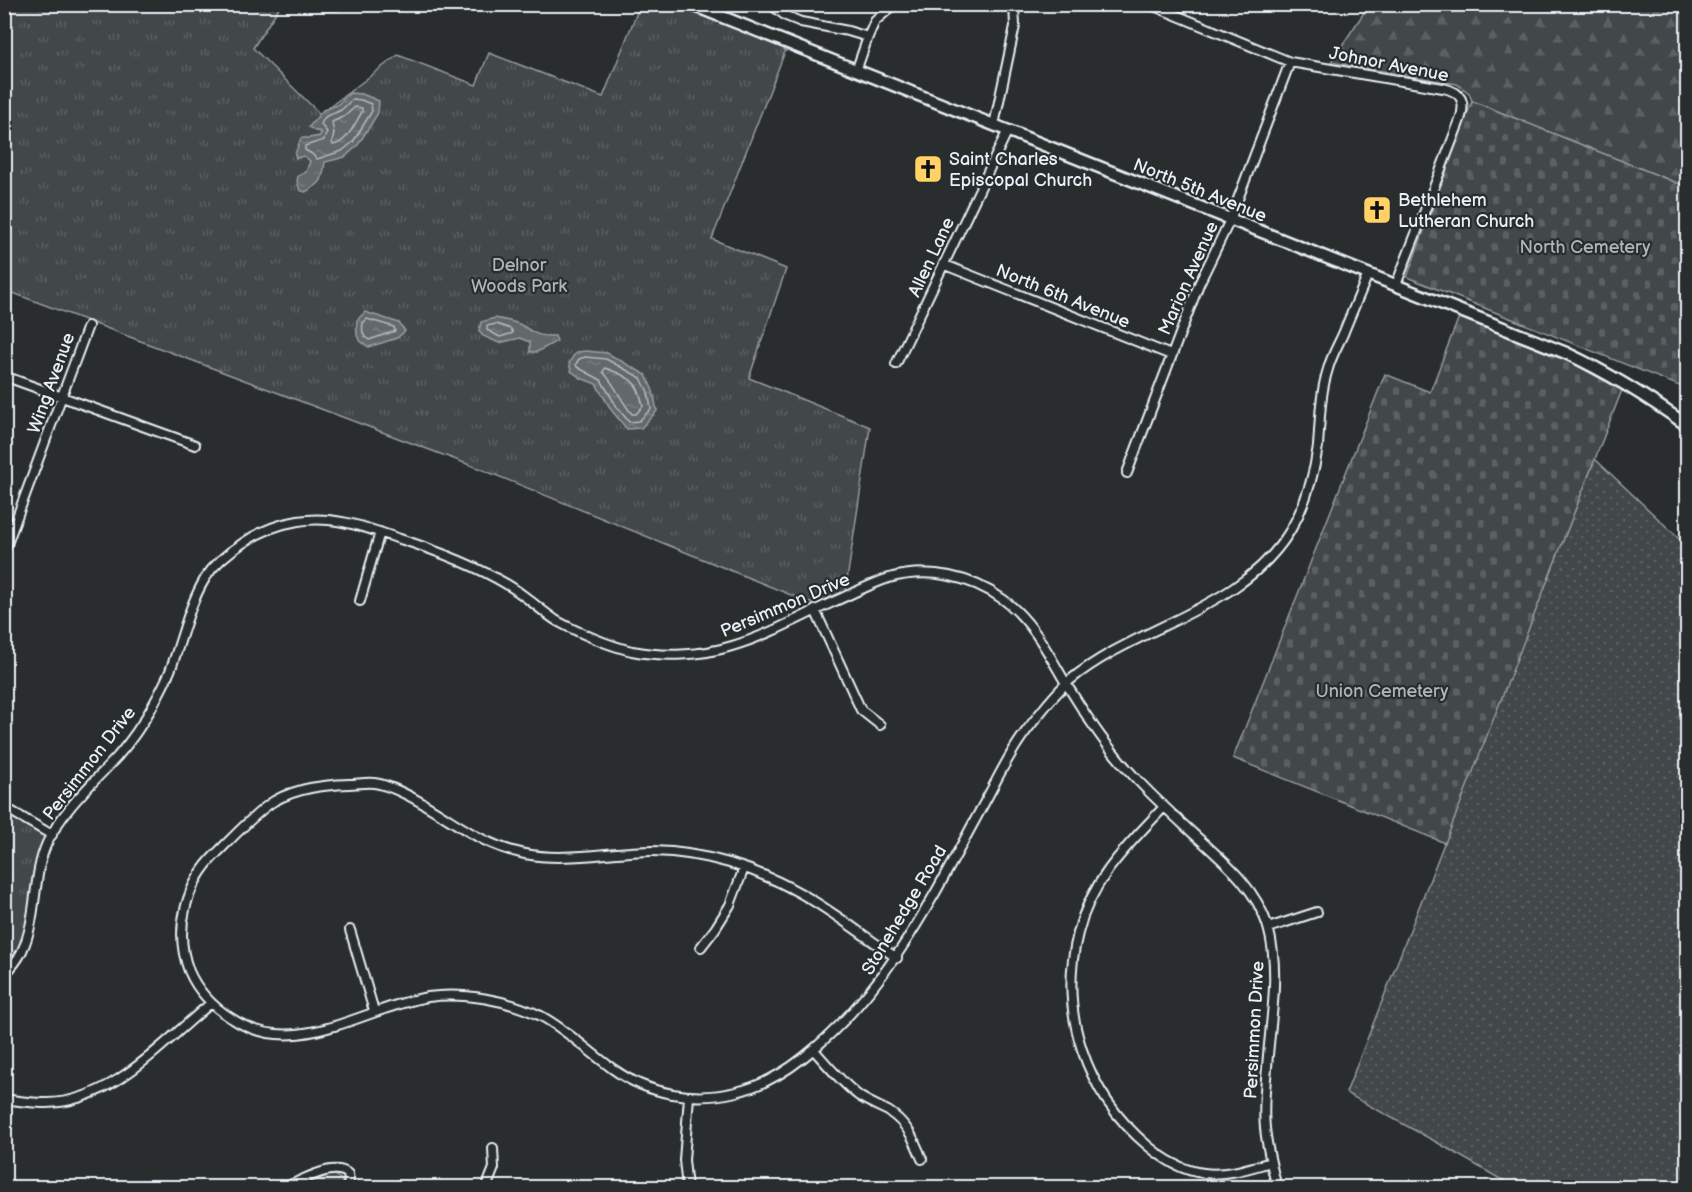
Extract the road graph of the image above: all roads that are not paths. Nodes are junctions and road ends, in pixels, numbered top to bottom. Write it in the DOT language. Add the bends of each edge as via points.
graph roads {
  1 [pos="690,4"];
  2 [pos="770,4"];
  3 [pos="895,4"];
  4 [pos="1014,4"];
  5 [pos="1149,4"];
  6 [pos="868,37"];
  7 [pos="1290,62"];
  8 [pos="856,71"];
  9 [pos="994,125"];
  10 [pos="1008,130"];
  11 [pos="1230,220"];
  12 [pos="945,265"];
  13 [pos="1368,274"];
  14 [pos="1395,285"];
  15 [pos="88,326"];
  16 [pos="1171,356"];
  17 [pos="896,364"];
  18 [pos="4,376"];
  19 [pos="62,397"];
  20 [pos="1688,426"];
  21 [pos="195,445"];
  22 [pos="1127,473"];
  23 [pos="380,532"];
  24 [pos="6,542"];
  25 [pos="4,552"];
  26 [pos="360,602"];
  27 [pos="815,610"];
  28 [pos="1066,684"];
  29 [pos="880,725"];
  30 [pos="4,807"];
  31 [pos="1164,807"];
  32 [pos="52,836"];
  33 [pos="744,868"];
  34 [pos="1317,912"];
  35 [pos="1268,928"];
  36 [pos="350,930"];
  37 [pos="700,947"];
  38 [pos="897,958"];
  39 [pos="4,975"];
  40 [pos="210,1004"];
  41 [pos="374,1011"];
  42 [pos="814,1050"];
  43 [pos="689,1097"];
  44 [pos="5,1099"];
  45 [pos="4,1105"];
  46 [pos="493,1148"];
  47 [pos="922,1159"];
  48 [pos="1271,1162"];
  49 [pos="288,1188"];
  50 [pos="347,1188"];
  51 [pos="486,1188"];
  52 [pos="687,1188"];
  53 [pos="1277,1188"];
  1 -- 8 [label="main road, North 5th Avenue"];
  2 -- 6 [label="street" via="801,22"];
  3 -- 6 [label="street" via="875,21"];
  4 -- 9 [label="street" via="1016,26"];
  5 -- 7 [label="street"];
  6 -- 8 [label="street"];
  7 -- 11 [label="street, Marion Avenue"];
  7 -- 14 [label="street, Johnor Avenue" via="1443,87 1460,97 1460,120"];
  8 -- 9 [label="main road, North 5th Avenue"];
  9 -- 10 [label="main road, North 5th Avenue"];
  10 -- 11 [label="main road, North 5th Avenue"];
  10 -- 12 [label="street, Allen Lane"];
  11 -- 13 [label="main road, North 5th Avenue"];
  11 -- 16 [label="street, Marion Avenue"];
  12 -- 16 [label="street, North 6th Avenue"];
  12 -- 17 [label="street, Allen Lane"];
  13 -- 14 [label="main road, North 5th Avenue"];
  13 -- 28 [label="street, Stonehedge Road" via="1328,368 1313,477 1305,502 1276,551 1216,600 1098,661"];
  14 -- 20 [label="main road, North 5th Avenue" via="1591,365"];
  15 -- 19 [label="street, Wing Avenue"];
  16 -- 22 [label="street, Marion Avenue"];
  18 -- 19 [label="street"];
  19 -- 21 [label="street"];
  19 -- 24 [label="street, Wing Avenue"];
  23 -- 26 [label="street"];
  23 -- 27 [label="street, Persimmon Drive" via="473,566 512,587 558,621 630,650 662,654 731,647"];
  23 -- 32 [label="street, Persimmon Drive" via="325,519 298,520 247,539 226,555 208,575 193,603 170,670 153,705 120,754 72,806"];
  24 -- 25 [label="street, Wing Avenue"];
  27 -- 28 [label="street, Persimmon Drive" via="891,578 937,573 958,578 981,586 1016,610"];
  27 -- 29 [label="street" via="861,710"];
  28 -- 31 [label="street, Persimmon Drive" via="1108,746"];
  28 -- 38 [label="street, Stonehedge Road" via="1021,736"];
  30 -- 32 [label="street"];
  31 -- 35 [label="street, Persimmon Drive" via="1235,872 1251,892"];
  31 -- 48 [label="street" via="1111,864 1078,932 1071,991 1082,1054 1125,1125 1160,1156 1180,1167 1204,1173 1230,1173"];
  32 -- 39 [label="street, Persimmon Drive" via="46,846 25,943"];
  33 -- 37 [label="street" via="730,905"];
  33 -- 38 [label="street" via="801,894"];
  33 -- 40 [label="street" via="670,852 549,856 519,853 475,837 411,797 374,783 314,786 275,801 260,812 204,866 192,885 185,903 182,938 190,973"];
  34 -- 35 [label="street"];
  35 -- 48 [label="street, Persimmon Drive" via="1275,966 1264,1127"];
  36 -- 41 [label="street"];
  38 -- 42 [label="street, Stonehedge Road" via="855,1011"];
  40 -- 41 [label="street, Stonehedge Road" via="244,1027 278,1035 310,1033"];
  40 -- 44 [label="street" via="138,1066 87,1095 48,1103"];
  41 -- 43 [label="street, Stonehedge Road" via="439,996 507,1004 555,1025 627,1078"];
  42 -- 43 [label="street, Stonehedge Road" via="760,1085 735,1093"];
  42 -- 47 [label="street" via="860,1097 904,1124"];
  43 -- 52 [label="street" via="684,1160"];
  44 -- 45 [label="street"];
  46 -- 51 [label="street" via="494,1168"];
  48 -- 53 [label="street, Persimmon Drive"];
  49 -- 50 [label="street" via="343,1169 348,1174"];
}
